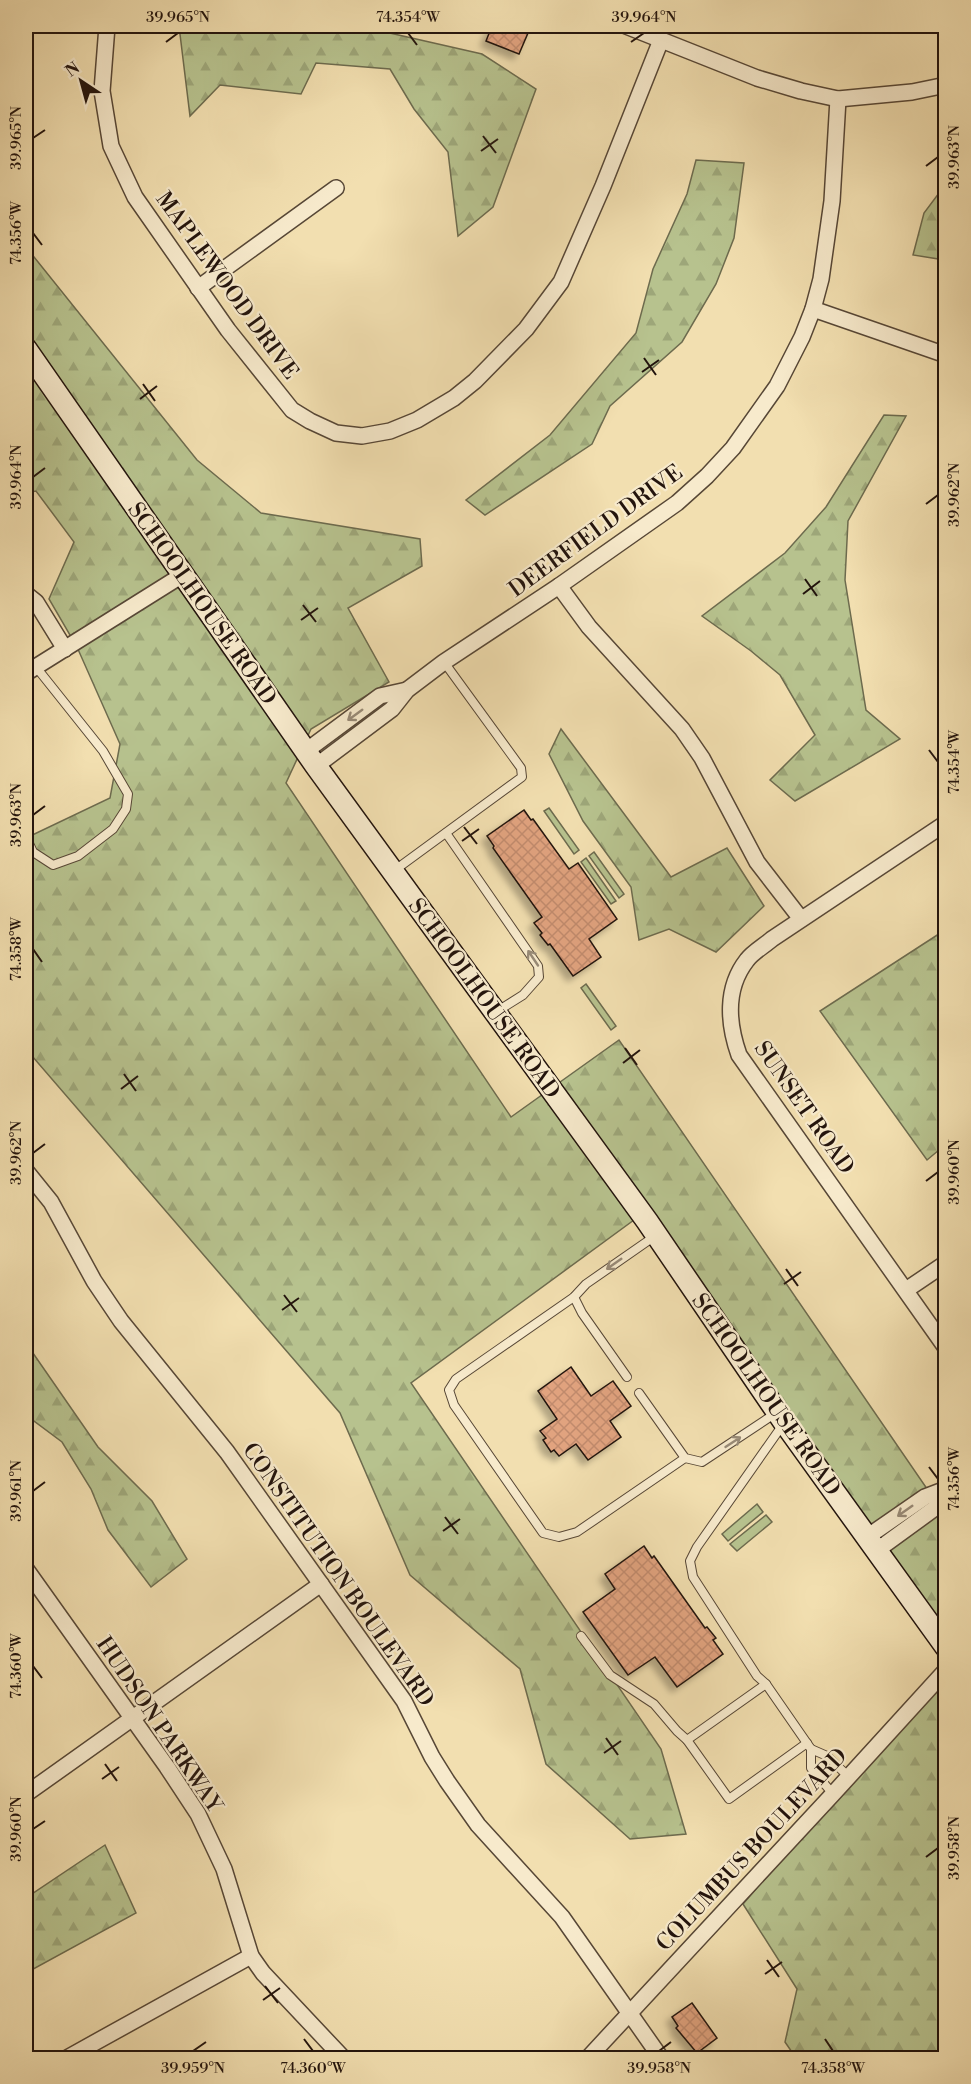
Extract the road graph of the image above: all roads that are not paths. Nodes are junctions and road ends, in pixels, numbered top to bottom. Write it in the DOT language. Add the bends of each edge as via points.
graph roads {
  1 [pos="107,26"];
  2 [pos="626,26"];
  3 [pos="661,40"];
  4 [pos="945,85"];
  5 [pos="838,99"];
  6 [pos="336,188"];
  7 [pos="198,288"];
  8 [pos="813,309"];
  9 [pos="26,350"];
  10 [pos="945,355"];
  11 [pos="184,574"];
  12 [pos="559,586"];
  13 [pos="26,594"];
  14 [pos="65,649"];
  15 [pos="444,662"];
  16 [pos="31,670"];
  17 [pos="311,758"];
  18 [pos="945,823"];
  19 [pos="446,833"];
  20 [pos="26,837"];
  21 [pos="393,871"];
  22 [pos="801,919"];
  23 [pos="494,1013"];
  24 [pos="26,1171"];
  25 [pos="656,1235"];
  26 [pos="945,1263"];
  27 [pos="906,1290"];
  28 [pos="574,1297"];
  29 [pos="945,1348"];
  30 [pos="627,1377"];
  31 [pos="639,1393"];
  32 [pos="781,1417"];
  33 [pos="685,1458"];
  34 [pos="945,1489"];
  35 [pos="945,1496"];
  36 [pos="872,1544"];
  37 [pos="26,1569"];
  38 [pos="321,1584"];
  39 [pos="581,1636"];
  40 [pos="945,1647"];
  41 [pos="945,1670"];
  42 [pos="766,1684"];
  43 [pos="132,1719"];
  44 [pos="687,1740"];
  45 [pos="809,1746"];
  46 [pos="849,1777"];
  47 [pos="26,1794"];
  48 [pos="833,1794"];
  49 [pos="251,1956"];
  50 [pos="629,2014"];
  51 [pos="67,2058"];
  52 [pos="343,2058"];
  53 [pos="588,2058"];
  54 [pos="661,2058"];
  1 -- 7 [label="street, MAPLEWOOD DRIVE" via="102,91 111,146 135,197"];
  2 -- 3 [label="street"];
  3 -- 5 [label="street" via="757,78"];
  3 -- 7 [label="street, MAPLEWOOD DRIVE" via="561,282 526,329 475,381 417,420 390,431 362,436 336,433 310,422 292,410"];
  4 -- 5 [label="street"];
  5 -- 8 [label="street, DEERFIELD DRIVE" via="832,201"];
  6 -- 7 [label="street"];
  8 -- 10 [label="street"];
  8 -- 12 [label="street, DEERFIELD DRIVE" via="777,386 733,448 677,503"];
  9 -- 11 [label="street, SCHOOLHOUSE ROAD"];
  11 -- 14 [label="street"];
  11 -- 17 [label="street, SCHOOLHOUSE ROAD"];
  12 -- 15 [label="street, DEERFIELD DRIVE"];
  12 -- 22 [label="street" via="589,627 682,729 758,862"];
  13 -- 14 [label="street" via="36,602"];
  14 -- 16 [label="street"];
  15 -- 17 [label="street, DEERFIELD DRIVE" via="407,690 380,696"];
  15 -- 19 [label="lane" via="521,768 522,777"];
  16 -- 20 [label="lane" via="103,752 128,794 126,809 113,829 78,856 53,865 33,852"];
  17 -- 21 [label="street, SCHOOLHOUSE ROAD"];
  18 -- 22 [label="street, SUNSET ROAD"];
  19 -- 21 [label="lane"];
  23 -- 19 [label="lane, one-way" via="523,995 539,977 538,966"];
  21 -- 23 [label="street, SCHOOLHOUSE ROAD"];
  22 -- 27 [label="street, SUNSET ROAD" via="748,958 736,976 730,998 733,1037 740,1055"];
  23 -- 25 [label="street, SCHOOLHOUSE ROAD"];
  24 -- 38 [label="street, CONSTITUTION BOULEVARD" via="51,1202 121,1321 227,1452"];
  25 -- 28 [label="lane, one-way" via="586,1284"];
  25 -- 32 [label="street, SCHOOLHOUSE ROAD"];
  26 -- 27 [label="street"];
  27 -- 29 [label="street, SUNSET ROAD"];
  28 -- 30 [label="lane"];
  28 -- 33 [label="lane" via="456,1379 449,1390 460,1415 543,1533 559,1537 577,1532"];
  31 -- 33 [label="lane"];
  33 -- 32 [label="lane, one-way" via="702,1462"];
  32 -- 36 [label="street, SCHOOLHOUSE ROAD"];
  32 -- 42 [label="lane" via="690,1561 693,1577"];
  34 -- 36 [label="street, one-way" via="925,1497"];
  35 -- 36 [label="street" via="935,1508"];
  36 -- 40 [label="street, SCHOOLHOUSE ROAD"];
  37 -- 43 [label="street, HUDSON PARKWAY"];
  38 -- 43 [label="street"];
  38 -- 50 [label="street, CONSTITUTION BOULEVARD" via="404,1701 432,1757 478,1825 562,1917"];
  39 -- 44 [label="lane" via="610,1675 654,1704"];
  41 -- 46 [label="street, COLUMBUS BOULEVARD"];
  42 -- 44 [label="lane"];
  42 -- 45 [label="lane"];
  43 -- 47 [label="street"];
  43 -- 49 [label="street, HUDSON PARKWAY" via="198,1814 224,1869"];
  44 -- 45 [label="lane" via="729,1799"];
  45 -- 46 [label="lane" via="827,1756"];
  45 -- 48 [label="lane" via="811,1768"];
  46 -- 48 [label="street, COLUMBUS BOULEVARD"];
  48 -- 50 [label="street, COLUMBUS BOULEVARD"];
  49 -- 51 [label="street"];
  49 -- 52 [label="street, HUDSON PARKWAY"];
  50 -- 53 [label="street, COLUMBUS BOULEVARD"];
  50 -- 54 [label="street, CONSTITUTION BOULEVARD"];
}
